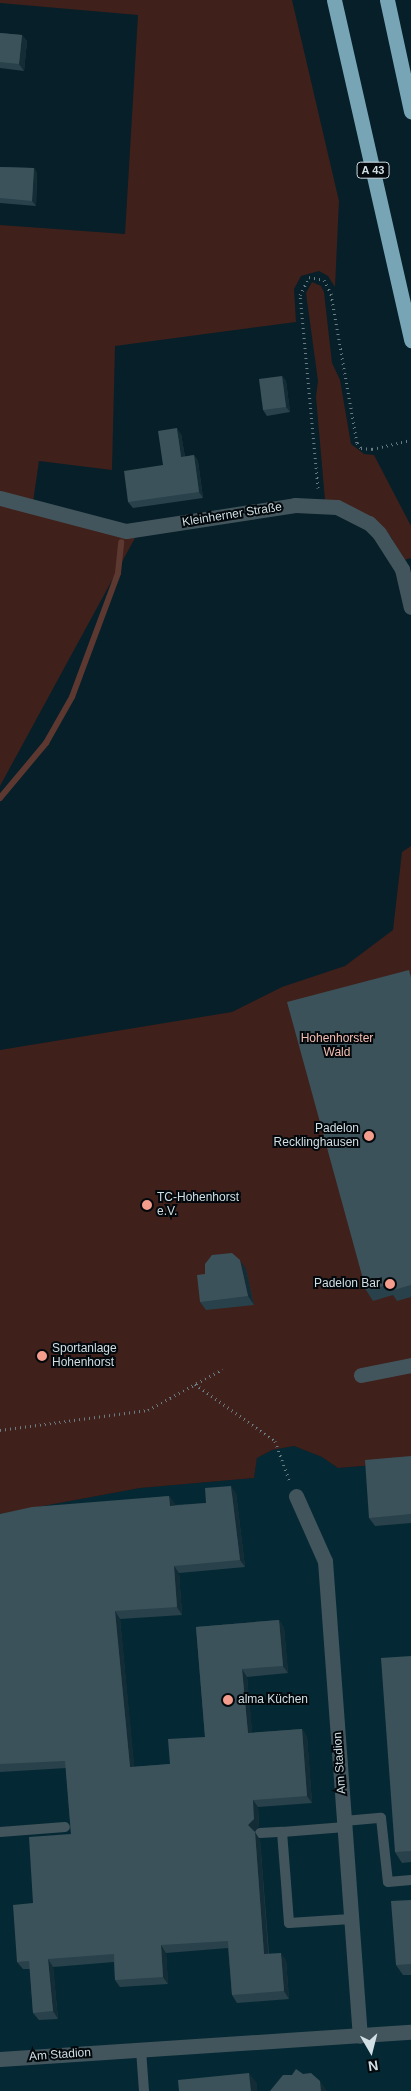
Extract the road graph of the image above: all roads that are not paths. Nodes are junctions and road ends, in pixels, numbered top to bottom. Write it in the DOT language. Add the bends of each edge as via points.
graph roads {
  1 [pos="334,0"];
  2 [pos="387,0"];
  3 [pos="411,111"];
  4 [pos="411,340"];
  5 [pos="0,498"];
  6 [pos="411,607"];
  7 [pos="411,1365"];
  8 [pos="361,1375"];
  9 [pos="296,1496"];
  10 [pos="344,1824"];
  11 [pos="65,1827"];
  12 [pos="0,1832"];
  13 [pos="282,1832"];
  14 [pos="260,1833"];
  15 [pos="411,1880"];
  16 [pos="351,1919"];
  17 [pos="411,2032"];
  18 [pos="360,2036"];
  19 [pos="141,2050"];
  20 [pos="0,2059"];
  21 [pos="144,2091"];
  1 -- 4 [label="highway, A 43"];
  2 -- 3 [label="highway"];
  5 -- 6 [label="street, Kleinherner Straße" via="126,531 319,504 338,506 357,515 379,533 402,569"];
  7 -- 8 [label="street"];
  9 -- 10 [label="street, Am Stadion" via="325,1561"];
  10 -- 13 [label="lane"];
  10 -- 15 [label="lane" via="381,1818 388,1882"];
  10 -- 16 [label="street, Am Stadion"];
  11 -- 12 [label="lane"];
  13 -- 14 [label="lane"];
  13 -- 16 [label="lane" via="289,1923"];
  16 -- 18 [label="street, Am Stadion"];
  17 -- 18 [label="street, Am Stadion"];
  18 -- 19 [label="street, Am Stadion"];
  19 -- 20 [label="street, Am Stadion"];
  19 -- 21 [label="lane"];
}
